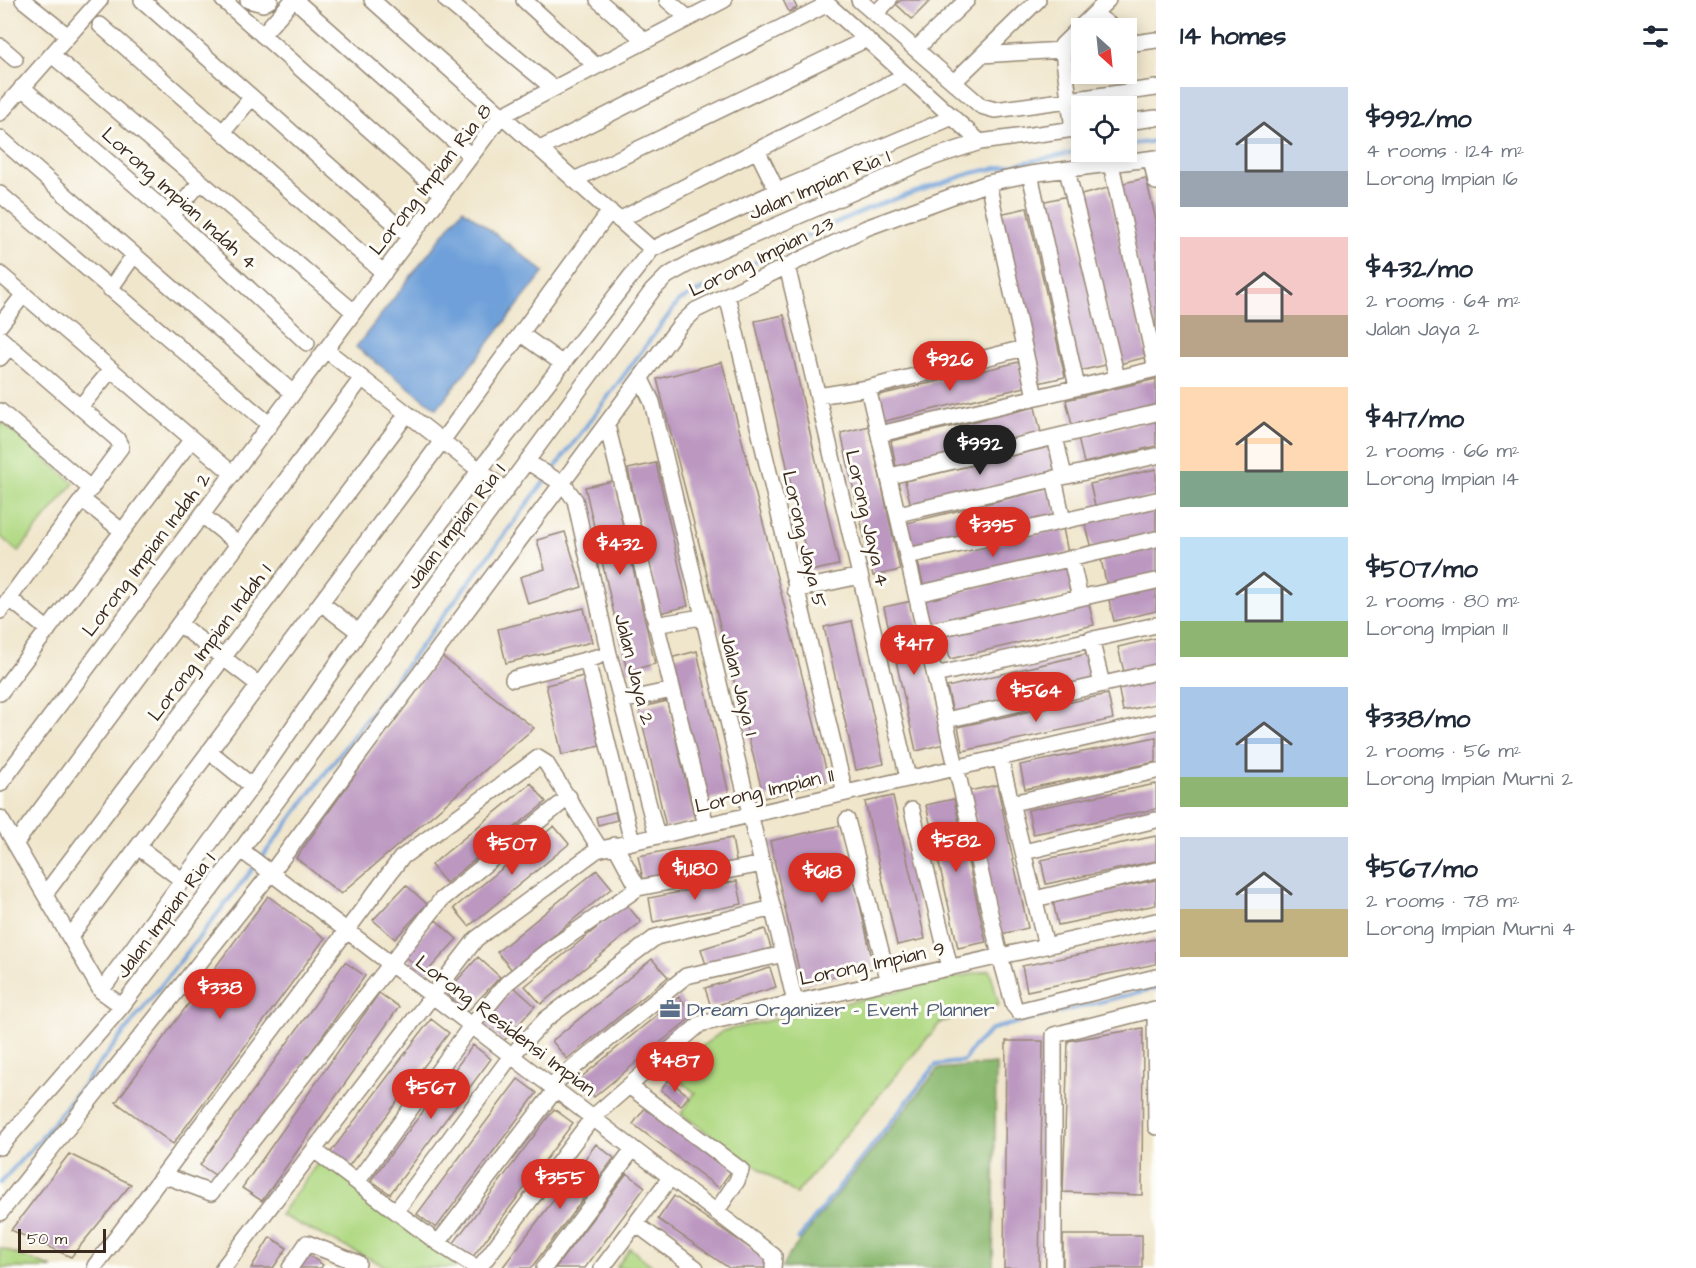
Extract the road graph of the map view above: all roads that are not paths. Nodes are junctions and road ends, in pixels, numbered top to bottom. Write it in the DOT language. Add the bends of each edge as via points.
graph roads {
  1 [pos="23,0"];
  2 [pos="99,0"];
  3 [pos="142,0"];
  4 [pos="223,0"];
  5 [pos="248,0"];
  6 [pos="270,0"];
  7 [pos="294,0"];
  8 [pos="372,0"];
  9 [pos="446,0"];
  10 [pos="524,0"];
  11 [pos="598,0"];
  12 [pos="667,0"];
  13 [pos="724,0"];
  14 [pos="860,0"];
  15 [pos="889,0"];
  16 [pos="967,0"];
  17 [pos="1038,0"];
  18 [pos="1108,0"];
  19 [pos="826,2"];
  20 [pos="875,14"];
  21 [pos="1094,14"];
  22 [pos="688,18"];
  23 [pos="1100,18"];
  24 [pos="100,25"];
  25 [pos="262,35"];
  26 [pos="68,36"];
  27 [pos="867,39"];
  28 [pos="1156,40"];
  29 [pos="645,41"];
  30 [pos="1137,43"];
  31 [pos="0,45"];
  32 [pos="916,49"];
  33 [pos="1063,50"];
  34 [pos="52,55"];
  35 [pos="982,55"];
  36 [pos="15,60"];
  37 [pos="596,66"];
  38 [pos="906,75"];
  39 [pos="954,82"];
  40 [pos="22,87"];
  41 [pos="553,88"];
  42 [pos="1156,88"];
  43 [pos="252,97"];
  44 [pos="1069,100"];
  45 [pos="1071,107"];
  46 [pos="0,113"];
  47 [pos="501,116"];
  48 [pos="953,117"];
  49 [pos="1156,118"];
  50 [pos="1137,121"];
  51 [pos="1071,130"];
  52 [pos="223,132"];
  53 [pos="0,138"];
  54 [pos="980,142"];
  55 [pos="540,149"];
  56 [pos="758,150"];
  57 [pos="471,156"];
  58 [pos="1154,159"];
  59 [pos="1111,164"];
  60 [pos="1067,170"];
  61 [pos="1030,174"];
  62 [pos="574,180"];
  63 [pos="201,182"];
  64 [pos="1156,182"];
  65 [pos="988,183"];
  66 [pos="777,191"];
  67 [pos="0,194"];
  68 [pos="442,194"];
  69 [pos="171,216"];
  70 [pos="614,216"];
  71 [pos="410,237"];
  72 [pos="652,249"];
  73 [pos="135,255"];
  74 [pos="787,266"];
  75 [pos="384,273"];
  76 [pos="0,274"];
  77 [pos="110,289"];
  78 [pos="24,294"];
  79 [pos="727,295"];
  80 [pos="354,312"];
  81 [pos="0,325"];
  82 [pos="520,334"];
  83 [pos="307,343"];
  84 [pos="3,348"];
  85 [pos="1024,348"];
  86 [pos="326,350"];
  87 [pos="562,364"];
  88 [pos="1156,369"];
  89 [pos="111,370"];
  90 [pos="362,378"];
  91 [pos="1117,378"];
  92 [pos="641,379"];
  93 [pos="1077,387"];
  94 [pos="868,388"];
  95 [pos="293,393"];
  96 [pos="818,396"];
  97 [pos="1035,397"];
  98 [pos="80,407"];
  99 [pos="0,411"];
  100 [pos="1156,413"];
  101 [pos="407,414"];
  102 [pos="270,425"];
  103 [pos="607,425"];
  104 [pos="880,434"];
  105 [pos="1055,437"];
  106 [pos="192,440"];
  107 [pos="442,441"];
  108 [pos="1156,456"];
  109 [pos="479,471"];
  110 [pos="233,474"];
  111 [pos="546,474"];
  112 [pos="890,476"];
  113 [pos="1059,477"];
  114 [pos="506,491"];
  115 [pos="87,494"];
  116 [pos="1156,500"];
  117 [pos="898,514"];
  118 [pos="202,515"];
  119 [pos="1063,521"];
  120 [pos="122,531"];
  121 [pos="1156,539"];
  122 [pos="238,544"];
  123 [pos="908,556"];
  124 [pos="1071,558"];
  125 [pos="860,576"];
  126 [pos="1156,581"];
  127 [pos="795,590"];
  128 [pos="917,594"];
  129 [pos="1080,598"];
  130 [pos="321,603"];
  131 [pos="5,605"];
  132 [pos="701,617"];
  133 [pos="179,624"];
  134 [pos="1156,625"];
  135 [pos="655,626"];
  136 [pos="48,630"];
  137 [pos="358,632"];
  138 [pos="925,632"];
  139 [pos="1090,639"];
  140 [pos="609,654"];
  141 [pos="224,657"];
  142 [pos="587,660"];
  143 [pos="1156,672"];
  144 [pos="935,675"];
  145 [pos="513,679"];
  146 [pos="1102,684"];
  147 [pos="259,685"];
  148 [pos="672,690"];
  149 [pos="0,693"];
  150 [pos="621,701"];
  151 [pos="945,720"];
  152 [pos="1156,722"];
  153 [pos="209,752"];
  154 [pos="1000,757"];
  155 [pos="956,767"];
  156 [pos="1156,771"];
  157 [pos="908,778"];
  158 [pos="0,784"];
  159 [pos="252,786"];
  160 [pos="845,793"];
  161 [pos="569,797"];
  162 [pos="1012,803"];
  163 [pos="912,810"];
  164 [pos="752,814"];
  165 [pos="0,818"];
  166 [pos="847,820"];
  167 [pos="1156,820"];
  168 [pos="706,825"];
  169 [pos="657,836"];
  170 [pos="632,842"];
  171 [pos="15,844"];
  172 [pos="138,847"];
  173 [pos="607,847"];
  174 [pos="1024,852"];
  175 [pos="246,854"];
  176 [pos="762,864"];
  177 [pos="1156,870"];
  178 [pos="267,871"];
  179 [pos="182,880"];
  180 [pos="638,888"];
  181 [pos="45,894"];
  182 [pos="1035,899"];
  183 [pos="773,908"];
  184 [pos="1156,921"];
  185 [pos="347,931"];
  186 [pos="70,937"];
  187 [pos="1046,946"];
  188 [pos="784,954"];
  189 [pos="1000,956"];
  190 [pos="389,963"];
  191 [pos="950,968"];
  192 [pos="1156,977"];
  193 [pos="889,981"];
  194 [pos="101,992"];
  195 [pos="432,995"];
  196 [pos="795,1002"];
  197 [pos="122,1006"];
  198 [pos="471,1026"];
  199 [pos="511,1056"];
  200 [pos="629,1086"];
  201 [pos="554,1088"];
  202 [pos="593,1117"];
  203 [pos="1156,1127"];
  204 [pos="0,1147"];
  205 [pos="633,1149"];
  206 [pos="314,1150"];
  207 [pos="163,1175"];
  208 [pos="670,1178"];
  209 [pos="357,1182"];
  210 [pos="396,1211"];
  211 [pos="716,1212"];
  212 [pos="0,1213"];
  213 [pos="636,1224"];
  214 [pos="438,1243"];
  215 [pos="774,1262"];
  216 [pos="356,1265"];
  217 [pos="95,1266"];
  218 [pos="224,1268"];
  219 [pos="290,1268"];
  220 [pos="478,1268"];
  221 [pos="544,1268"];
  222 [pos="602,1268"];
  223 [pos="696,1268"];
  224 [pos="1054,1268"];
  1 -- 26 [label="street"];
  2 -- 26 [label="street"];
  3 -- 43 [label="street"];
  4 -- 25 [label="street"];
  5 -- 6 [label="street" via="263,4"];
  7 -- 25 [label="street"];
  7 -- 57 [label="street"];
  8 -- 47 [label="street"];
  9 -- 41 [label="street"];
  10 -- 37 [label="street"];
  11 -- 29 [label="street"];
  12 -- 22 [label="street"];
  13 -- 22 [label="street, Lorong Impian Ria 8"];
  14 -- 20 [label="street"];
  15 -- 20 [label="street"];
  16 -- 32 [label="street"];
  17 -- 35 [label="street"];
  18 -- 21 [label="street"];
  19 -- 27 [label="street"];
  19 -- 55 [label="street"];
  20 -- 32 [label="street"];
  21 -- 23 [label="street"];
  21 -- 33 [label="street" via="1062,45"];
  22 -- 29 [label="street, Lorong Impian Ria 8"];
  24 -- 52 [label="street"];
  25 -- 68 [label="street"];
  26 -- 34 [label="street"];
  27 -- 38 [label="street"];
  27 -- 62 [label="street"];
  28 -- 30 [label="street"];
  29 -- 37 [label="street, Lorong Impian Ria 8"];
  31 -- 36 [label="street"];
  32 -- 39 [label="street"];
  33 -- 35 [label="street"];
  33 -- 44 [label="street"];
  34 -- 40 [label="street"];
  34 -- 63 [label="street"];
  35 -- 39 [label="street"];
  37 -- 41 [label="street, Lorong Impian Ria 8"];
  38 -- 48 [label="street"];
  38 -- 56 [label="street"];
  39 -- 44 [label="street" via="981,106 995,110"];
  40 -- 46 [label="street"];
  40 -- 69 [label="street, Lorong Impian Indah 4"];
  41 -- 47 [label="street, Lorong Impian Ria 8"];
  42 -- 44 [label="street"];
  43 -- 52 [label="street"];
  43 -- 71 [label="street"];
  44 -- 45 [label="street"];
  47 -- 55 [label="street"];
  47 -- 57 [label="street, Lorong Impian Ria 8"];
  48 -- 54 [label="street"];
  48 -- 66 [label="street, Jalan Impian Ria 1"];
  49 -- 50 [label="street"];
  51 -- 54 [label="street, Jalan Impian Ria 1"];
  52 -- 75 [label="street"];
  53 -- 73 [label="street"];
  54 -- 111 [label="street, Jalan Impian Ria 1" via="934,157 667,276 652,291"];
  55 -- 62 [label="street"];
  56 -- 66 [label="street"];
  56 -- 70 [label="street"];
  57 -- 68 [label="street, Lorong Impian Ria 8"];
  58 -- 59 [label="street, Lorong Impian 23"];
  58 -- 64 [label="street"];
  59 -- 60 [label="street, Lorong Impian 23"];
  59 -- 88 [label="street"];
  60 -- 61 [label="street, Lorong Impian 23"];
  60 -- 91 [label="street"];
  61 -- 65 [label="street, Lorong Impian 23"];
  61 -- 93 [label="street"];
  62 -- 70 [label="street"];
  63 -- 69 [label="street"];
  63 -- 80 [label="street"];
  65 -- 74 [label="street, Lorong Impian 23" via="866,228"];
  65 -- 85 [label="street"];
  66 -- 72 [label="street, Jalan Impian Ria 1"];
  67 -- 77 [label="street"];
  68 -- 71 [label="street, Lorong Impian Ria 8"];
  69 -- 83 [label="street, Lorong Impian Indah 4"];
  70 -- 72 [label="street"];
  70 -- 82 [label="street"];
  71 -- 75 [label="street, Lorong Impian Ria 8"];
  72 -- 87 [label="street, Jalan Impian Ria 1"];
  73 -- 77 [label="street"];
  73 -- 95 [label="street"];
  74 -- 79 [label="street, Lorong Impian 23"];
  74 -- 96 [label="street, Lorong Jaya 4"];
  75 -- 80 [label="street, Lorong Impian Ria 8"];
  76 -- 78 [label="street"];
  77 -- 102 [label="street"];
  78 -- 81 [label="street"];
  78 -- 89 [label="street"];
  79 -- 92 [label="street, Lorong Impian 23" via="696,310 680,325"];
  79 -- 127 [label="street, Lorong Jaya 5"];
  80 -- 86 [label="street, Lorong Impian Ria 8"];
  82 -- 87 [label="street"];
  82 -- 107 [label="street"];
  84 -- 98 [label="street"];
  85 -- 94 [label="street"];
  85 -- 97 [label="street"];
  86 -- 90 [label="street"];
  86 -- 95 [label="street, Lorong Impian Indah 2"];
  87 -- 109 [label="street, Jalan Impian Ria 1"];
  88 -- 91 [label="street"];
  89 -- 98 [label="street"];
  89 -- 106 [label="street"];
  90 -- 101 [label="street"];
  90 -- 122 [label="street"];
  91 -- 93 [label="street"];
  92 -- 103 [label="street, Lorong Impian 23"];
  92 -- 132 [label="street, Jalan Jaya 1" via="652,402"];
  93 -- 97 [label="street"];
  94 -- 96 [label="street"];
  94 -- 104 [label="street"];
  95 -- 102 [label="street, Lorong Impian Indah 2"];
  96 -- 125 [label="street, Lorong Jaya 4"];
  97 -- 104 [label="street"];
  98 -- 115 [label="street" via="121,447"];
  99 -- 115 [label="street"];
  100 -- 105 [label="street"];
  101 -- 107 [label="street"];
  101 -- 141 [label="street, Lorong Impian Indah 1"];
  102 -- 110 [label="street, Lorong Impian Indah 2"];
  103 -- 111 [label="street, Lorong Impian 23"];
  103 -- 135 [label="street"];
  104 -- 112 [label="street"];
  105 -- 112 [label="street"];
  105 -- 113 [label="street"];
  106 -- 110 [label="street"];
  106 -- 120 [label="street"];
  107 -- 109 [label="street"];
  107 -- 130 [label="street"];
  108 -- 113 [label="street"];
  109 -- 114 [label="street"];
  109 -- 137 [label="street, Jalan Impian Ria 1"];
  110 -- 118 [label="street, Lorong Impian Indah 2"];
  111 -- 114 [label="street, Jalan Impian Ria 1"];
  111 -- 140 [label="street, Jalan Jaya 2" via="575,500"];
  111 -- 178 [label="street, Lorong Impian 23" via="455,624"];
  112 -- 117 [label="street"];
  113 -- 117 [label="street"];
  113 -- 119 [label="street"];
  114 -- 175 [label="street, Jalan Impian Ria 1"];
  115 -- 120 [label="street"];
  115 -- 131 [label="street"];
  116 -- 119 [label="street"];
  117 -- 123 [label="street"];
  118 -- 122 [label="street"];
  118 -- 158 [label="street, Lorong Impian Indah 2"];
  119 -- 123 [label="street"];
  120 -- 136 [label="street"];
  121 -- 124 [label="street"];
  122 -- 133 [label="street"];
  123 -- 128 [label="street"];
  124 -- 128 [label="street"];
  124 -- 129 [label="street"];
  125 -- 127 [label="street"];
  125 -- 157 [label="street, Lorong Jaya 4"];
  126 -- 129 [label="street"];
  127 -- 160 [label="street, Lorong Jaya 5"];
  128 -- 138 [label="street"];
  129 -- 138 [label="street"];
  130 -- 137 [label="street"];
  130 -- 147 [label="street"];
  131 -- 136 [label="street"];
  132 -- 135 [label="street"];
  132 -- 164 [label="street, Jalan Jaya 1"];
  133 -- 141 [label="street"];
  133 -- 171 [label="street"];
  134 -- 139 [label="street"];
  135 -- 148 [label="street"];
  136 -- 149 [label="street"];
  137 -- 159 [label="street, Jalan Impian Ria 1"];
  138 -- 144 [label="street"];
  139 -- 144 [label="street"];
  139 -- 146 [label="street"];
  140 -- 142 [label="street"];
  140 -- 150 [label="street, Jalan Jaya 2"];
  141 -- 147 [label="street"];
  141 -- 181 [label="street, Lorong Impian Indah 1"];
  142 -- 145 [label="street"];
  142 -- 170 [label="street"];
  143 -- 146 [label="street"];
  144 -- 151 [label="street"];
  146 -- 151 [label="street"];
  147 -- 153 [label="street"];
  148 -- 150 [label="street"];
  148 -- 168 [label="street"];
  150 -- 169 [label="street, Jalan Jaya 2"];
  151 -- 155 [label="street"];
  152 -- 154 [label="street, Lorong Impian 11"];
  153 -- 159 [label="street"];
  153 -- 172 [label="street"];
  154 -- 155 [label="street, Lorong Impian 11"];
  154 -- 162 [label="street"];
  155 -- 157 [label="street, Lorong Impian 11"];
  155 -- 189 [label="street"];
  156 -- 162 [label="street"];
  157 -- 160 [label="street, Lorong Impian 11"];
  159 -- 179 [label="street, Jalan Impian Ria 1"];
  160 -- 164 [label="street, Lorong Impian 11"];
  161 -- 173 [label="street"];
  161 -- 185 [label="street" via="546,763 538,758 401,858"];
  161 -- 190 [label="street" via="441,900"];
  162 -- 174 [label="street"];
  163 -- 191 [label="street"];
  164 -- 168 [label="street, Lorong Impian 11"];
  164 -- 176 [label="street, Jalan Jaya 1"];
  165 -- 171 [label="street"];
  166 -- 193 [label="street"];
  167 -- 174 [label="street"];
  168 -- 169 [label="street, Lorong Impian 11"];
  169 -- 170 [label="street, Lorong Impian 11"];
  170 -- 173 [label="street, Lorong Impian 11"];
  171 -- 181 [label="street"];
  172 -- 179 [label="street"];
  172 -- 186 [label="street"];
  173 -- 180 [label="street"];
  173 -- 195 [label="street, Lorong Impian 11" via="476,939"];
  174 -- 182 [label="street"];
  175 -- 178 [label="street, Lorong Residensi Impian"];
  175 -- 197 [label="street, Jalan Impian Ria 1"];
  176 -- 180 [label="street"];
  176 -- 183 [label="street, Jalan Jaya 1"];
  177 -- 182 [label="street"];
  178 -- 185 [label="street, Lorong Residensi Impian"];
  178 -- 212 [label="street, Lorong Impian 23"];
  179 -- 194 [label="street, Jalan Impian Ria 1"];
  180 -- 198 [label="street" via="507,983"];
  181 -- 186 [label="street"];
  182 -- 187 [label="street"];
  183 -- 188 [label="street, Jalan Jaya 1"];
  183 -- 199 [label="street" via="656,937 546,1019"];
  184 -- 187 [label="street, Lorong Impian 9"];
  185 -- 190 [label="street, Lorong Residensi Impian"];
  185 -- 207 [label="street"];
  186 -- 194 [label="street"];
  187 -- 189 [label="street, Lorong Impian 9"];
  188 -- 196 [label="street, Jalan Jaya 1"];
  188 -- 201 [label="street" via="686,976"];
  189 -- 191 [label="street, Lorong Impian 9"];
  189 -- 192 [label="street" via="1018,1011"];
  190 -- 195 [label="street, Lorong Residensi Impian"];
  190 -- 207 [label="street" via="211,1193"];
  191 -- 193 [label="street, Lorong Impian 9"];
  193 -- 196 [label="street, Lorong Impian 9"];
  194 -- 197 [label="street"];
  195 -- 198 [label="street, Lorong Residensi Impian"];
  195 -- 206 [label="street, Lorong Impian 11"];
  196 -- 200 [label="street, Lorong Impian 9" via="700,1024"];
  197 -- 204 [label="street, Jalan Impian Ria 1"];
  198 -- 199 [label="street, Lorong Residensi Impian"];
  198 -- 209 [label="street"];
  199 -- 201 [label="street, Lorong Residensi Impian"];
  199 -- 210 [label="street"];
  200 -- 202 [label="street, Lorong Impian 9"];
  200 -- 211 [label="street" via="741,1170"];
  201 -- 202 [label="street, Lorong Residensi Impian"];
  201 -- 214 [label="street"];
  202 -- 205 [label="street, Lorong Residensi Impian"];
  202 -- 220 [label="street, Lorong Impian 9"];
  203 -- 224 [label="street" via="1155,1009 1054,1035"];
  205 -- 208 [label="street, Lorong Residensi Impian"];
  205 -- 221 [label="street"];
  206 -- 209 [label="street"];
  206 -- 218 [label="street, Lorong Impian 11"];
  207 -- 217 [label="street"];
  208 -- 211 [label="street, Lorong Residensi Impian"];
  208 -- 213 [label="street"];
  209 -- 210 [label="street"];
  210 -- 214 [label="street"];
  211 -- 215 [label="street, Lorong Residensi Impian"];
  213 -- 222 [label="street"];
  213 -- 223 [label="street"];
  214 -- 220 [label="street"];
  216 -- 219 [label="street" via="307,1243"];
}
